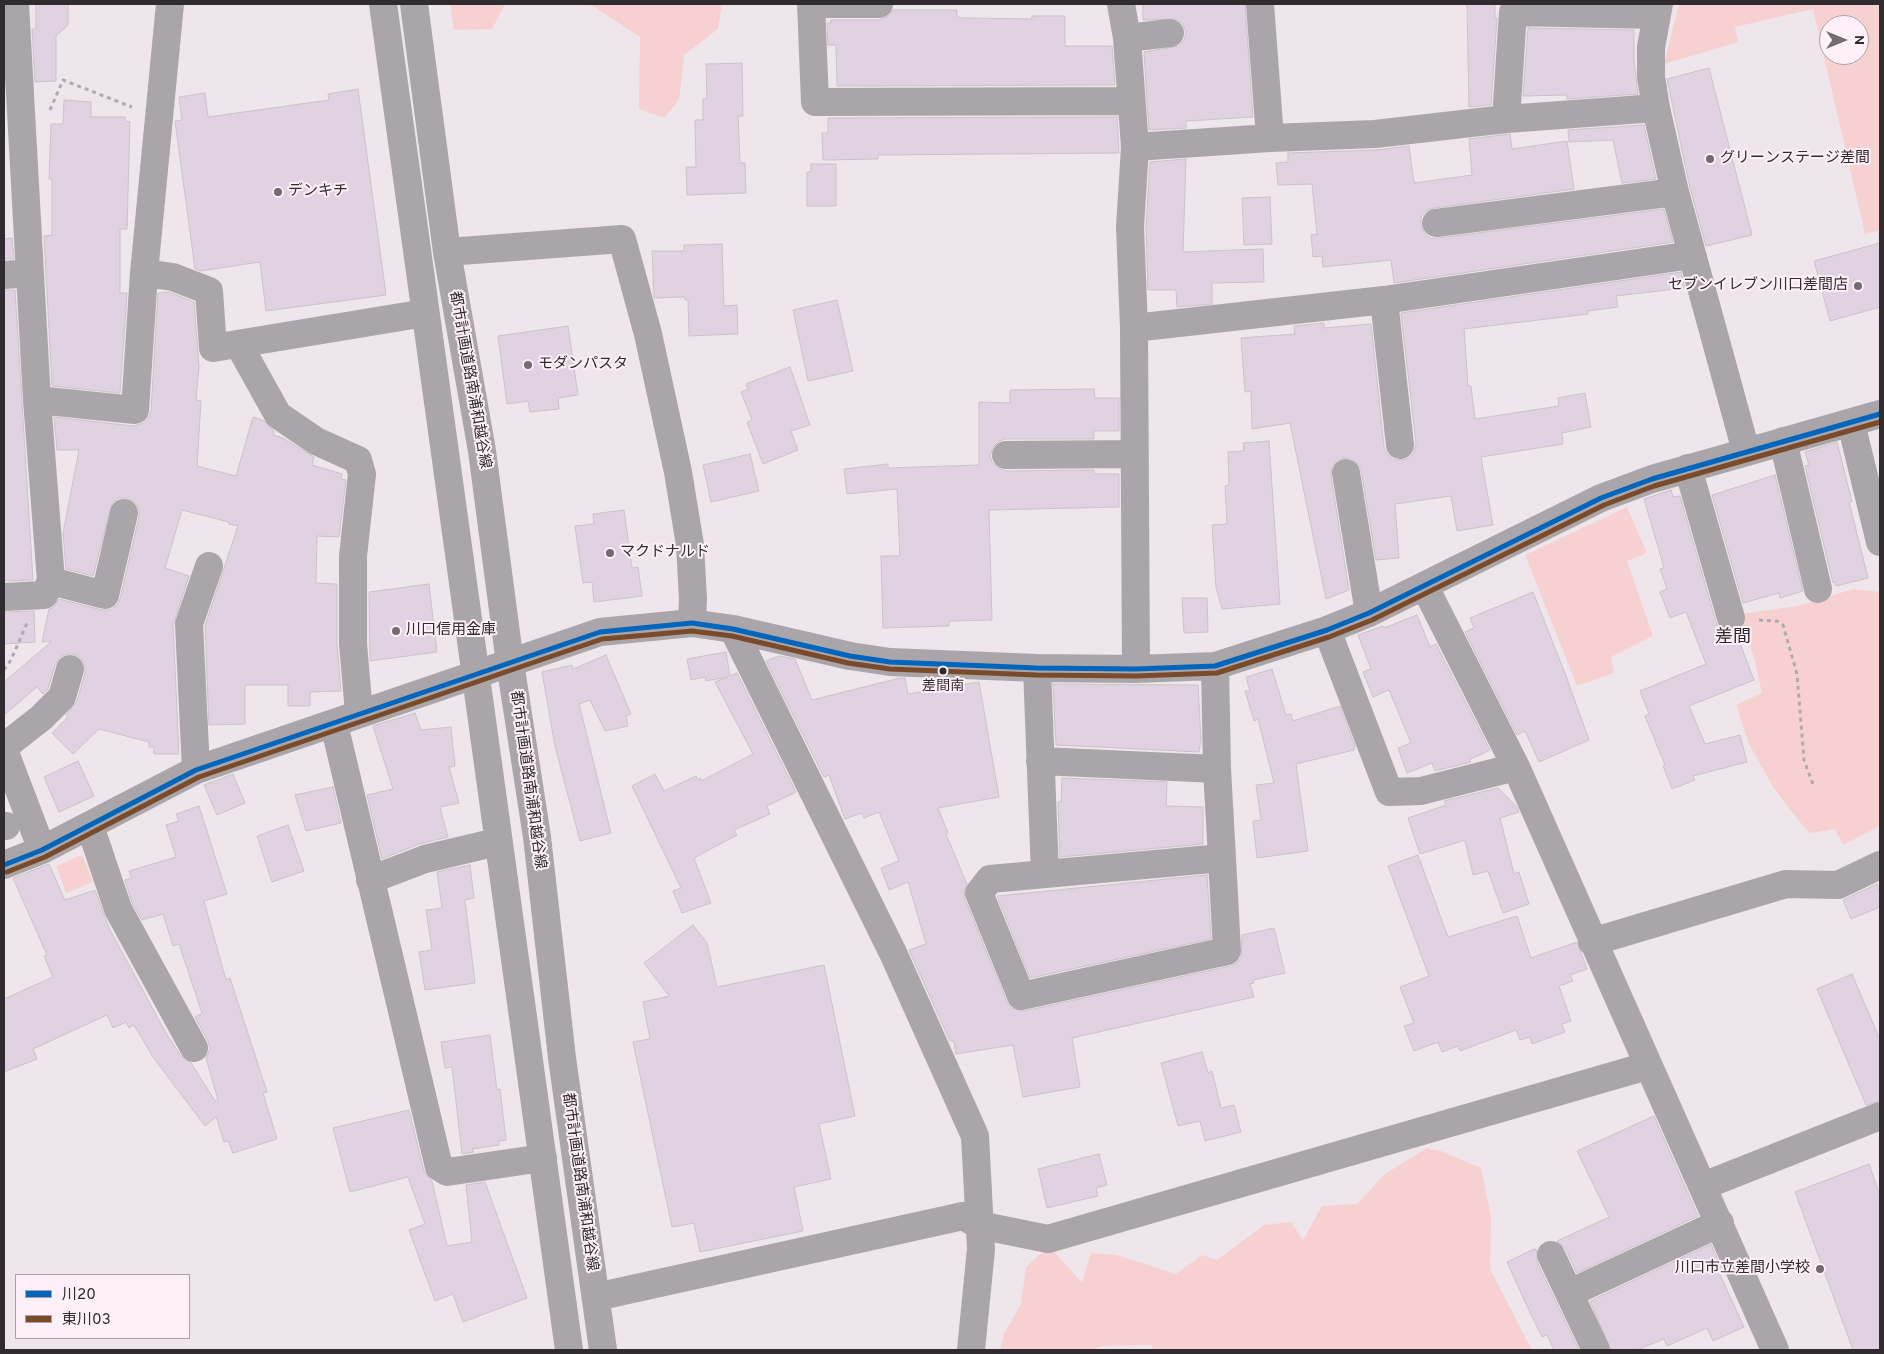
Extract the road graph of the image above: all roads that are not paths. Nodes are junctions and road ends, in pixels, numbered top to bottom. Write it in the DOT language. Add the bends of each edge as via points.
graph roads {
  1 [pos="15,4"];
  2 [pos="170,4"];
  3 [pos="383,4"];
  4 [pos="414,4"];
  5 [pos="811,4"];
  6 [pos="880,4"];
  7 [pos="1121,4"];
  8 [pos="1260,4"];
  9 [pos="1658,9"];
  10 [pos="1170,33"];
  11 [pos="1127,38"];
  12 [pos="1131,101"];
  13 [pos="1656,108"];
  14 [pos="1506,119"];
  15 [pos="1270,138"];
  16 [pos="1135,147"];
  17 [pos="1675,192"];
  18 [pos="1436,223"];
  19 [pos="447,252"];
  20 [pos="1692,256"];
  21 [pos="144,273"];
  22 [pos="17,274"];
  23 [pos="1384,300"];
  24 [pos="425,312"];
  25 [pos="1134,328"];
  26 [pos="239,345"];
  27 [pos="37,400"];
  28 [pos="1880,414"];
  29 [pos="1851,423"];
  30 [pos="1783,441"];
  31 [pos="1400,445"];
  32 [pos="1746,451"];
  33 [pos="1133,454"];
  34 [pos="1006,455"];
  35 [pos="1688,468"];
  36 [pos="1346,473"];
  37 [pos="124,513"];
  38 [pos="1880,542"];
  39 [pos="209,566"];
  40 [pos="1425,587"];
  41 [pos="45,588"];
  42 [pos="1818,589"];
  43 [pos="4,597"];
  44 [pos="1369,613"];
  45 [pos="1731,618"];
  46 [pos="692,623"];
  47 [pos="733,629"];
  48 [pos="1327,630"];
  49 [pos="510,663"];
  50 [pos="1216,666"];
  51 [pos="1037,668"];
  52 [pos="1136,669"];
  53 [pos="70,670"];
  54 [pos="475,675"];
  55 [pos="359,713"];
  56 [pos="334,724"];
  57 [pos="4,748"];
  58 [pos="1040,761"];
  59 [pos="1516,767"];
  60 [pos="1217,768"];
  61 [pos="196,770"];
  62 [pos="90,826"];
  63 [pos="497,842"];
  64 [pos="42,850"];
  65 [pos="1222,858"];
  66 [pos="4,865"];
  67 [pos="1880,865"];
  68 [pos="1046,874"];
  69 [pos="370,880"];
  70 [pos="1592,942"];
  71 [pos="194,1048"];
  72 [pos="1647,1066"];
  73 [pos="1880,1116"];
  74 [pos="543,1158"];
  75 [pos="1703,1186"];
  76 [pos="1720,1223"];
  77 [pos="980,1237"];
  78 [pos="1551,1255"];
  79 [pos="1570,1293"];
  80 [pos="596,1298"];
  81 [pos="1770,1349"];
  82 [pos="568,1350"];
  83 [pos="603,1350"];
  84 [pos="971,1350"];
  85 [pos="1596,1350"];
  1 -- 22 [label="street"];
  2 -- 21 [label="street"];
  3 -- 24 [label="street, 都市計画道路南浦和越谷線"];
  4 -- 19 [label="street, 都市計画道路南浦和越谷線"];
  5 -- 6 [label="street"];
  5 -- 12 [label="street" via="815,102"];
  7 -- 11 [label="street"];
  8 -- 15 [label="street"];
  9 -- 13 [label="street" via="1651,47"];
  9 -- 14 [label="street" via="1513,12"];
  10 -- 11 [label="street"];
  11 -- 12 [label="street"];
  12 -- 16 [label="street"];
  13 -- 14 [label="street"];
  13 -- 17 [label="street"];
  14 -- 15 [label="street" via="1375,134"];
  15 -- 16 [label="street"];
  16 -- 25 [label="street" via="1130,228"];
  17 -- 18 [label="street"];
  17 -- 20 [label="street"];
  19 -- 46 [label="street" via="622,239 648,334 678,472 690,545"];
  19 -- 49 [label="street, 都市計画道路南浦和越谷線" via="482,451"];
  20 -- 23 [label="street"];
  20 -- 32 [label="street"];
  21 -- 26 [label="street" via="173,277 209,291 213,348"];
  21 -- 27 [label="street" via="135,410"];
  22 -- 27 [label="street"];
  23 -- 25 [label="street"];
  23 -- 31 [label="street"];
  24 -- 26 [label="street"];
  24 -- 54 [label="street, 都市計画道路南浦和越谷線"];
  25 -- 33 [label="street"];
  26 -- 55 [label="street" via="278,415 316,441 358,460 362,474 353,556 353,644"];
  27 -- 41 [label="street"];
  28 -- 29 [label="street"];
  29 -- 30 [label="street"];
  29 -- 38 [label="street"];
  30 -- 32 [label="street"];
  30 -- 42 [label="street"];
  32 -- 35 [label="street"];
  33 -- 34 [label="street"];
  33 -- 52 [label="street"];
  35 -- 40 [label="street" via="1601,498"];
  35 -- 45 [label="street"];
  36 -- 44 [label="street"];
  37 -- 41 [label="street" via="105,595"];
  39 -- 61 [label="street" via="189,624"];
  40 -- 44 [label="street"];
  40 -- 59 [label="street"];
  41 -- 43 [label="street"];
  44 -- 48 [label="street"];
  46 -- 47 [label="street"];
  46 -- 49 [label="street" via="600,632"];
  47 -- 51 [label="street" via="890,662"];
  47 -- 77 [label="street" via="893,953 975,1136"];
  48 -- 50 [label="street"];
  48 -- 59 [label="street" via="1389,792 1421,791"];
  49 -- 54 [label="street"];
  49 -- 80 [label="street, 都市計画道路南浦和越谷線" via="537,837 562,1058"];
  50 -- 52 [label="street"];
  50 -- 60 [label="street"];
  51 -- 52 [label="street"];
  51 -- 58 [label="street"];
  53 -- 57 [label="street" via="62,697"];
  54 -- 55 [label="street"];
  54 -- 63 [label="street, 都市計画道路南浦和越谷線"];
  55 -- 56 [label="street"];
  56 -- 61 [label="street"];
  56 -- 69 [label="street"];
  57 -- 64 [label="street"];
  58 -- 60 [label="street"];
  58 -- 68 [label="street"];
  59 -- 70 [label="street"];
  60 -- 65 [label="street"];
  61 -- 62 [label="street"];
  62 -- 64 [label="street"];
  62 -- 71 [label="street" via="118,909"];
  63 -- 69 [label="street" via="425,858"];
  63 -- 74 [label="street, 都市計画道路南浦和越谷線"];
  64 -- 66 [label="street"];
  65 -- 68 [label="street"];
  65 -- 68 [label="street" via="1227,951 1021,996 979,892 990,879"];
  67 -- 70 [label="street" via="1838,885 1786,884"];
  69 -- 74 [label="street" via="439,1167 447,1172"];
  70 -- 72 [label="street"];
  72 -- 75 [label="street"];
  72 -- 77 [label="street" via="1048,1239"];
  73 -- 75 [label="street"];
  74 -- 82 [label="street, 都市計画道路南浦和越谷線"];
  75 -- 76 [label="street"];
  76 -- 79 [label="street"];
  76 -- 81 [label="street"];
  77 -- 80 [label="street" via="963,1216"];
  77 -- 84 [label="street"];
  78 -- 79 [label="street"];
  79 -- 85 [label="street"];
  80 -- 83 [label="street, 都市計画道路南浦和越谷線"];
}
